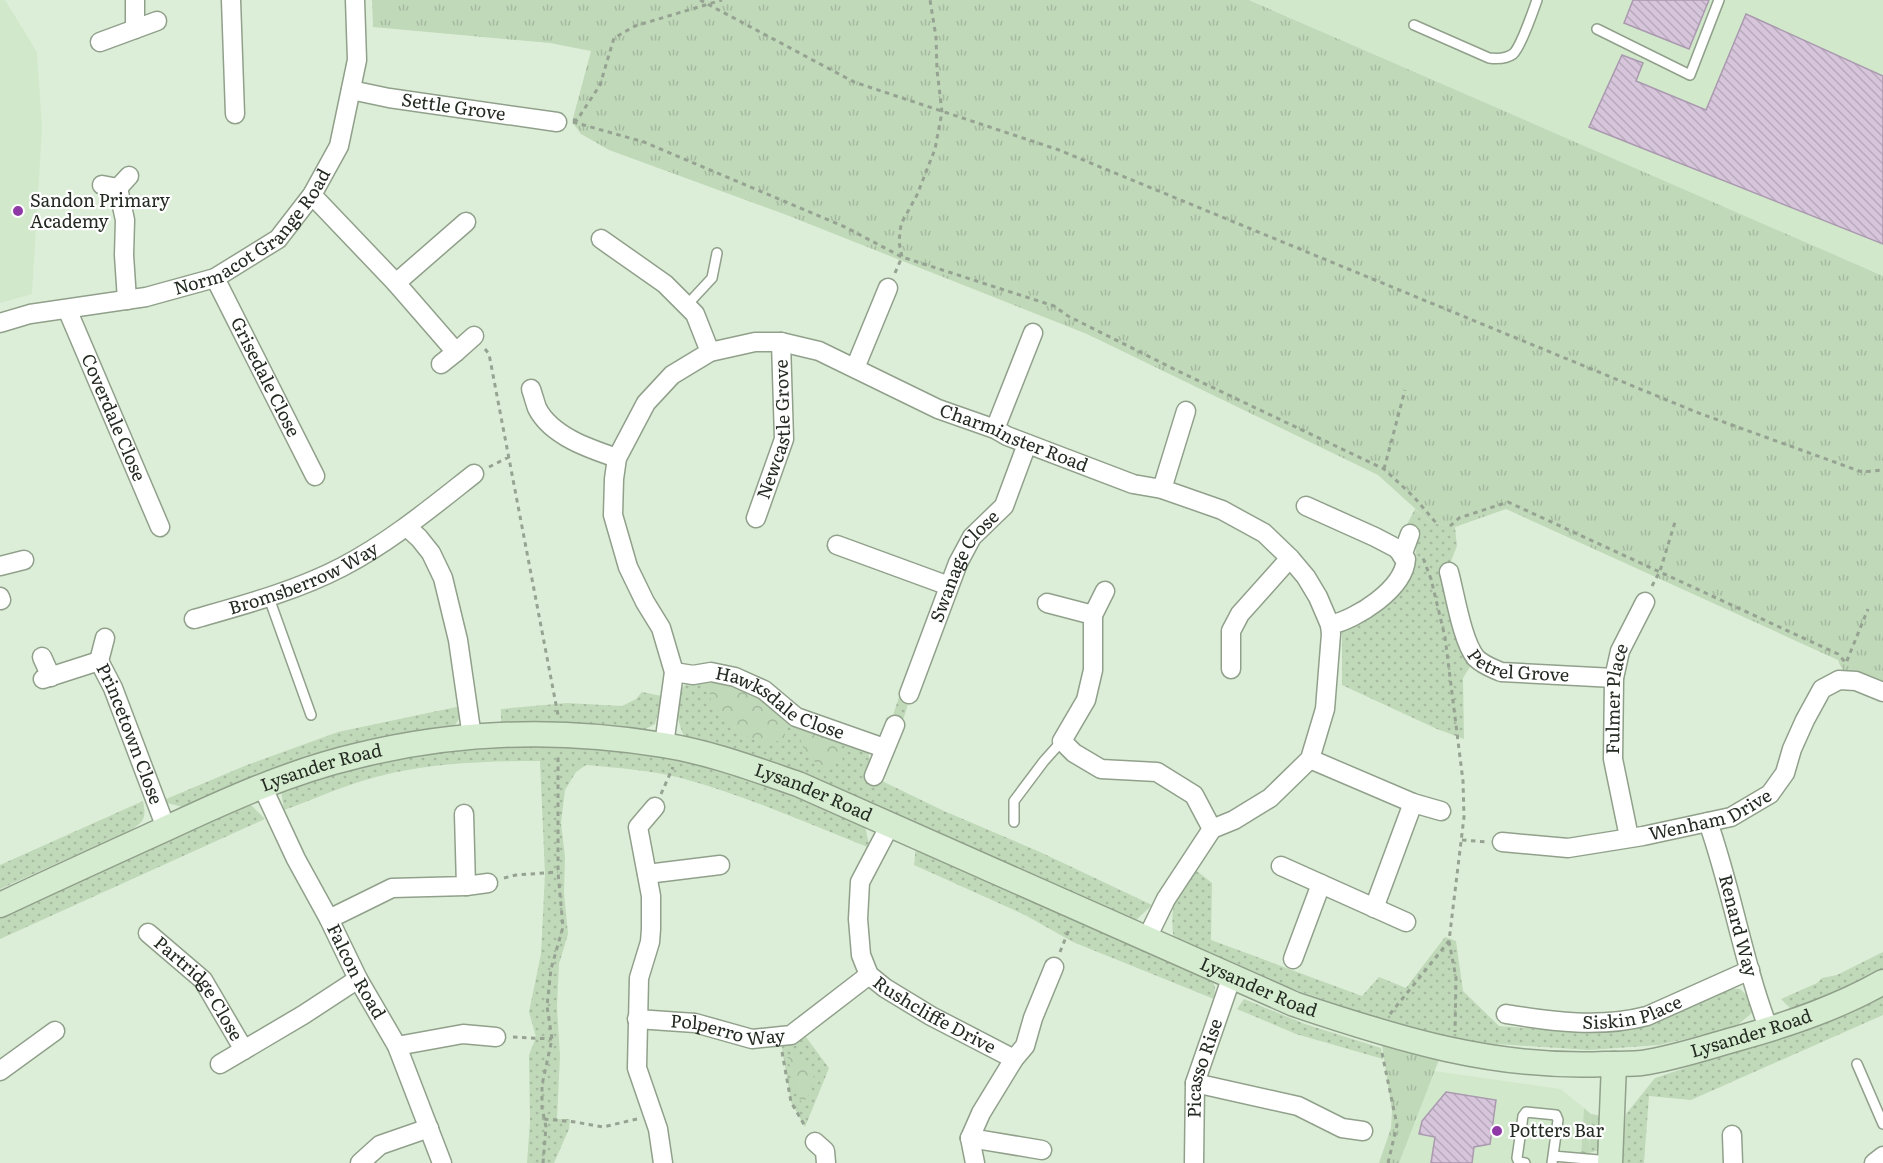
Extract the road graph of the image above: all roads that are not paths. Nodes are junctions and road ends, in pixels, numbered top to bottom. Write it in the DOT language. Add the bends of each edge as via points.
graph roads {
  1 [pos="135,0"];
  2 [pos="231,0"];
  3 [pos="356,0"];
  4 [pos="1538,0"];
  5 [pos="1719,0"];
  6 [pos="157,21"];
  7 [pos="1414,25"];
  8 [pos="135,29"];
  9 [pos="1597,29"];
  10 [pos="100,42"];
  11 [pos="351,90"];
  12 [pos="235,114"];
  13 [pos="564,122"];
  14 [pos="117,183"];
  15 [pos="312,195"];
  16 [pos="466,222"];
  17 [pos="602,239"];
  18 [pos="717,253"];
  19 [pos="215,278"];
  20 [pos="396,283"];
  21 [pos="888,288"];
  22 [pos="128,300"];
  23 [pos="686,306"];
  24 [pos="67,309"];
  25 [pos="0,323"];
  26 [pos="1033,333"];
  27 [pos="474,336"];
  28 [pos="781,342"];
  29 [pos="456,352"];
  30 [pos="710,352"];
  31 [pos="441,364"];
  32 [pos="855,368"];
  33 [pos="531,389"];
  34 [pos="1186,411"];
  35 [pos="995,429"];
  36 [pos="1027,444"];
  37 [pos="617,458"];
  38 [pos="474,474"];
  39 [pos="315,476"];
  40 [pos="1162,489"];
  41 [pos="1305,506"];
  42 [pos="756,518"];
  43 [pos="160,527"];
  44 [pos="406,527"];
  45 [pos="1410,534"];
  46 [pos="837,546"];
  47 [pos="1402,556"];
  48 [pos="1290,558"];
  49 [pos="24,560"];
  50 [pos="0,566"];
  51 [pos="1449,572"];
  52 [pos="949,586"];
  53 [pos="1105,591"];
  54 [pos="269,598"];
  55 [pos="1645,602"];
  56 [pos="1047,603"];
  57 [pos="1093,615"];
  58 [pos="194,619"];
  59 [pos="1330,625"];
  60 [pos="105,638"];
  61 [pos="42,657"];
  62 [pos="99,661"];
  63 [pos="1231,669"];
  64 [pos="674,672"];
  65 [pos="1614,678"];
  66 [pos="1883,692"];
  67 [pos="909,694"];
  68 [pos="311,716"];
  69 [pos="895,725"];
  70 [pos="472,737"];
  71 [pos="1062,741"];
  72 [pos="671,746"];
  73 [pos="884,748"];
  74 [pos="1310,759"];
  75 [pos="874,776"];
  76 [pos="262,786"];
  77 [pos="1413,802"];
  78 [pos="655,807"];
  79 [pos="1441,811"];
  80 [pos="464,814"];
  81 [pos="1014,822"];
  82 [pos="1708,822"];
  83 [pos="890,825"];
  84 [pos="166,828"];
  85 [pos="1212,829"];
  86 [pos="1629,837"];
  87 [pos="1502,842"];
  88 [pos="720,866"];
  89 [pos="1281,866"];
  90 [pos="647,874"];
  91 [pos="488,883"];
  92 [pos="1321,884"];
  93 [pos="466,886"];
  94 [pos="0,905"];
  95 [pos="1374,908"];
  96 [pos="329,919"];
  97 [pos="1406,922"];
  98 [pos="148,933"];
  99 [pos="1147,938"];
  100 [pos="1293,959"];
  101 [pos="1054,967"];
  102 [pos="1750,970"];
  103 [pos="869,975"];
  104 [pos="1232,976"];
  105 [pos="358,979"];
  106 [pos="1883,982"];
  107 [pos="1506,1014"];
  108 [pos="638,1015"];
  109 [pos="1769,1030"];
  110 [pos="55,1031"];
  111 [pos="496,1036"];
  112 [pos="397,1046"];
  113 [pos="243,1050"];
  114 [pos="1014,1059"];
  115 [pos="220,1064"];
  116 [pos="1614,1064"];
  117 [pos="1857,1064"];
  118 [pos="0,1071"];
  119 [pos="1195,1083"];
  120 [pos="1883,1124"];
  121 [pos="429,1128"];
  122 [pos="1363,1131"];
  123 [pos="1732,1135"];
  124 [pos="970,1138"];
  125 [pos="815,1142"];
  126 [pos="1042,1150"];
  127 [pos="1883,1156"];
  128 [pos="1553,1159"];
  129 [pos="1610,1162"];
  130 [pos="360,1163"];
  131 [pos="442,1163"];
  132 [pos="663,1163"];
  133 [pos="826,1163"];
  134 [pos="975,1163"];
  135 [pos="1194,1163"];
  136 [pos="1525,1163"];
  137 [pos="1733,1163"];
  138 [pos="1874,1163"];
  1 -- 8 [label="street"];
  2 -- 12 [label="street"];
  3 -- 11 [label="street, Normacot Grange Road" via="357,60"];
  4 -- 7 [label="lane" via="1517,47 1512,54 1499,59"];
  5 -- 9 [label="lane" via="1689,75"];
  6 -- 8 [label="street"];
  8 -- 10 [label="street"];
  11 -- 13 [label="street, Settle Grove"];
  11 -- 15 [label="street, Normacot Grange Road" via="339,146"];
  14 -- 22 [label="street" via="125,220 123,255"];
  15 -- 19 [label="street, Normacot Grange Road" via="278,239"];
  15 -- 20 [label="street"];
  16 -- 20 [label="street"];
  17 -- 23 [label="street" via="665,284"];
  18 -- 23 [label="lane" via="712,278"];
  19 -- 22 [label="street, Normacot Grange Road"];
  19 -- 39 [label="street, Grisedale Close"];
  20 -- 29 [label="street"];
  21 -- 32 [label="street"];
  22 -- 24 [label="street, Normacot Grange Road"];
  23 -- 30 [label="street" via="695,314"];
  24 -- 25 [label="street, Normacot Grange Road"];
  24 -- 43 [label="street, Coverdale Close"];
  26 -- 35 [label="street"];
  27 -- 29 [label="street"];
  28 -- 30 [label="street, Charminster Road" via="755,342"];
  28 -- 32 [label="street, Charminster Road" via="819,351"];
  28 -- 42 [label="street, Newcastle Grove" via="784,439"];
  29 -- 31 [label="street"];
  30 -- 37 [label="street, Charminster Road" via="672,375 646,403"];
  32 -- 35 [label="street, Charminster Road" via="938,409"];
  33 -- 37 [label="street" via="538,409 551,424 578,445"];
  34 -- 40 [label="street"];
  35 -- 36 [label="street, Charminster Road"];
  36 -- 40 [label="street, Charminster Road" via="1134,484"];
  36 -- 52 [label="street, Swanage Close" via="1004,506 972,537"];
  37 -- 64 [label="street, Charminster Road" via="614,515 620,541 628,567 661,628"];
  38 -- 44 [label="street, Bromsberrow Way"];
  40 -- 48 [label="street, Charminster Road" via="1222,510 1264,533"];
  41 -- 47 [label="street" via="1375,537 1396,548"];
  44 -- 54 [label="street, Bromsberrow Way" via="341,567"];
  44 -- 70 [label="street" via="431,553 443,578 458,640"];
  45 -- 47 [label="street"];
  46 -- 52 [label="street"];
  47 -- 59 [label="street" via="1406,559 1405,569 1383,596 1345,622"];
  48 -- 59 [label="street, Charminster Road" via="1318,597"];
  48 -- 63 [label="street" via="1240,614 1231,631"];
  49 -- 50 [label="street"];
  51 -- 65 [label="street, Petrel Grove" via="1468,645 1488,667 1501,672"];
  52 -- 67 [label="street, Swanage Close"];
  53 -- 57 [label="street"];
  54 -- 58 [label="street, Bromsberrow Way"];
  54 -- 68 [label="lane"];
  55 -- 65 [label="street, Fulmer Place" via="1620,651"];
  56 -- 57 [label="street"];
  57 -- 71 [label="street" via="1091,680 1086,700"];
  59 -- 74 [label="street, Charminster Road" via="1325,709"];
  60 -- 62 [label="street"];
  61 -- 62 [label="street, Princetown Close" via="47,678"];
  62 -- 84 [label="street, Princetown Close"];
  64 -- 72 [label="street, Charminster Road"];
  64 -- 73 [label="street, Hawksdale Close" via="711,672 735,677 764,690 796,717"];
  65 -- 86 [label="street, Fulmer Place" via="1613,759"];
  66 -- 82 [label="street, Wenham Drive" via="1856,681 1839,680 1822,689 1792,749 1785,773 1770,794 1731,817"];
  69 -- 73 [label="street"];
  70 -- 72 [label="street, Lysander Road" via="558,734"];
  70 -- 76 [label="street, Lysander Road" via="381,750"];
  71 -- 81 [label="lane" via="1014,801"];
  71 -- 85 [label="street" via="1101,769 1157,772 1194,795"];
  72 -- 83 [label="street, Lysander Road" via="798,784"];
  73 -- 75 [label="street"];
  74 -- 77 [label="street"];
  74 -- 85 [label="street, Charminster Road" via="1270,798"];
  76 -- 84 [label="street, Lysander Road"];
  76 -- 96 [label="street, Falcon Road"];
  77 -- 79 [label="street"];
  77 -- 95 [label="street"];
  78 -- 90 [label="street" via="638,827"];
  80 -- 93 [label="street"];
  82 -- 86 [label="street, Wenham Drive"];
  82 -- 102 [label="street, Renard Way"];
  83 -- 99 [label="street, Lysander Road"];
  83 -- 103 [label="street, Rushcliffe Drive" via="860,882 861,956"];
  84 -- 94 [label="street, Lysander Road"];
  85 -- 99 [label="street" via="1166,899"];
  86 -- 87 [label="street, Wenham Drive" via="1568,848"];
  88 -- 90 [label="street"];
  89 -- 92 [label="street"];
  90 -- 108 [label="street" via="651,929 639,978"];
  91 -- 93 [label="street"];
  92 -- 95 [label="street"];
  92 -- 100 [label="street"];
  93 -- 96 [label="street" via="392,888"];
  95 -- 97 [label="street"];
  96 -- 105 [label="street, Falcon Road"];
  98 -- 113 [label="street, Partridge Close" via="203,980"];
  99 -- 104 [label="street, Lysander Road"];
  101 -- 114 [label="street" via="1025,1046"];
  102 -- 107 [label="street, Siskin Place" via="1632,1020 1546,1021"];
  102 -- 109 [label="street, Renard Way"];
  103 -- 108 [label="street, Polperro Way" via="791,1035 752,1039 695,1023"];
  103 -- 114 [label="street, Rushcliffe Drive" via="931,1016"];
  104 -- 116 [label="street, Lysander Road" via="1294,1004 1452,1052 1529,1064"];
  104 -- 119 [label="street, Picasso Rise"];
  105 -- 112 [label="street, Falcon Road"];
  105 -- 113 [label="street, Partridge Close"];
  106 -- 109 [label="street, Lysander Road" via="1821,1013"];
  108 -- 132 [label="street" via="637,1068 658,1129"];
  109 -- 116 [label="street, Lysander Road" via="1642,1063"];
  110 -- 118 [label="street"];
  111 -- 112 [label="street" via="462,1034"];
  112 -- 121 [label="street, Falcon Road"];
  113 -- 115 [label="street, Partridge Close"];
  114 -- 124 [label="street"];
  116 -- 129 [label="street"];
  117 -- 120 [label="lane"];
  119 -- 122 [label="street" via="1298,1106 1342,1128"];
  119 -- 135 [label="street, Picasso Rise"];
  121 -- 130 [label="street" via="380,1145"];
  121 -- 131 [label="street, Falcon Road"];
  123 -- 137 [label="street"];
  124 -- 126 [label="street"];
  124 -- 134 [label="street"];
  125 -- 133 [label="street" via="825,1151"];
  127 -- 138 [label="street"];
  128 -- 129 [label="lane"];
  128 -- 136 [label="lane" via="1556,1115 1526,1112 1517,1158"];
}
